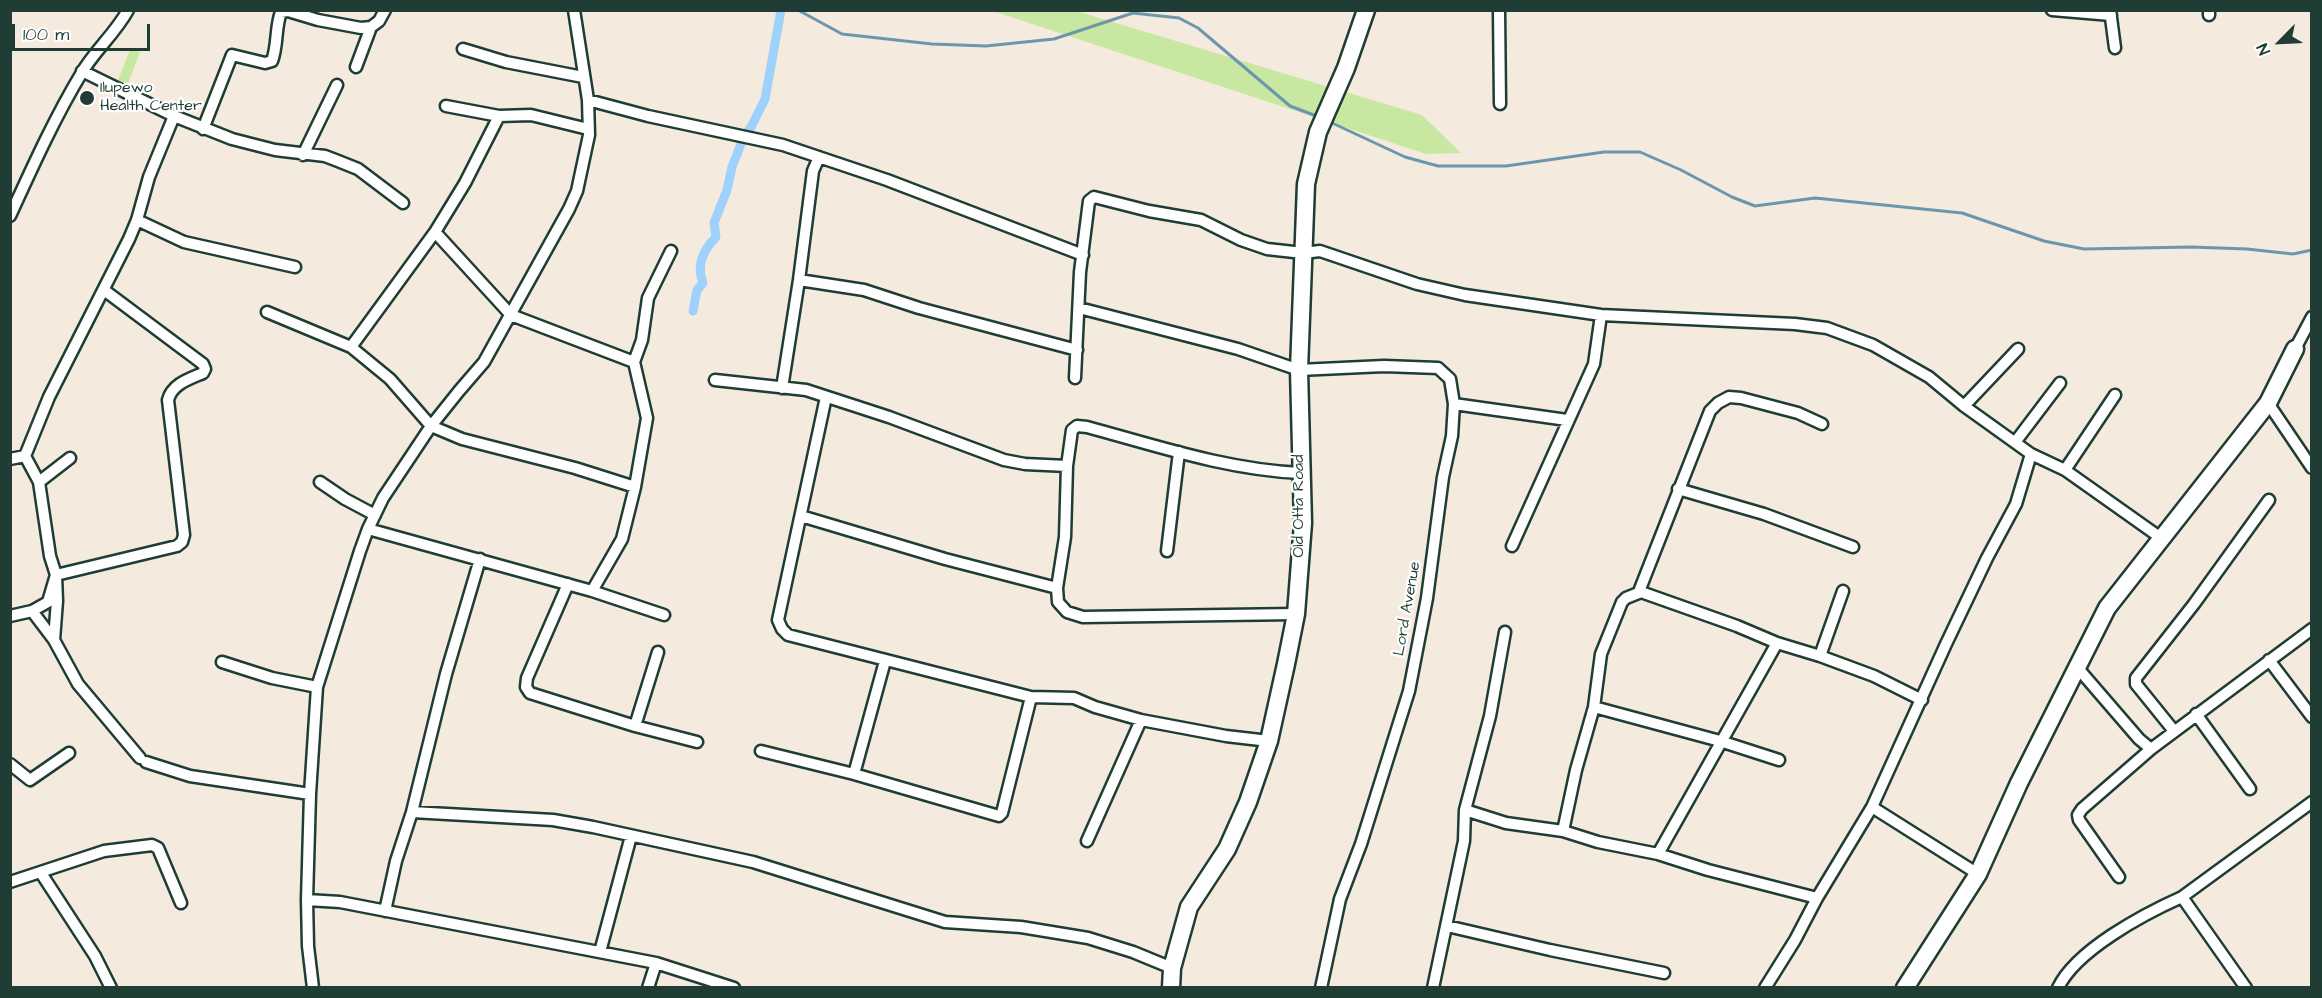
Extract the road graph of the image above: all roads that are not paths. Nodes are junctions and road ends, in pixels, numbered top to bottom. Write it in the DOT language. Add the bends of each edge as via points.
graph roads {
  1 [pos="128,10"];
  2 [pos="385,10"];
  3 [pos="574,10"];
  4 [pos="1366,10"];
  5 [pos="1499,10"];
  6 [pos="2052,10"];
  7 [pos="2110,13"];
  8 [pos="371,27"];
  9 [pos="2115,48"];
  10 [pos="463,49"];
  11 [pos="356,67"];
  12 [pos="82,71"];
  13 [pos="583,77"];
  14 [pos="337,86"];
  15 [pos="588,100"];
  16 [pos="1500,104"];
  17 [pos="446,106"];
  18 [pos="174,116"];
  19 [pos="499,117"];
  20 [pos="203,129"];
  21 [pos="588,129"];
  22 [pos="303,154"];
  23 [pos="819,157"];
  24 [pos="403,203"];
  25 [pos="10,216"];
  26 [pos="137,220"];
  27 [pos="435,232"];
  28 [pos="671,251"];
  29 [pos="1303,253"];
  30 [pos="1083,255"];
  31 [pos="294,267"];
  32 [pos="799,280"];
  33 [pos="104,290"];
  34 [pos="1079,309"];
  35 [pos="267,312"];
  36 [pos="511,315"];
  37 [pos="1601,315"];
  38 [pos="2312,317"];
  39 [pos="351,347"];
  40 [pos="2018,349"];
  41 [pos="2295,349"];
  42 [pos="1077,350"];
  43 [pos="634,362"];
  44 [pos="1299,370"];
  45 [pos="1075,378"];
  46 [pos="715,380"];
  47 [pos="2061,383"];
  48 [pos="782,388"];
  49 [pos="2115,395"];
  50 [pos="826,397"];
  51 [pos="1454,404"];
  52 [pos="2268,404"];
  53 [pos="1964,406"];
  54 [pos="1568,420"];
  55 [pos="1822,424"];
  56 [pos="431,426"];
  57 [pos="2016,441"];
  58 [pos="1179,452"];
  59 [pos="2031,454"];
  60 [pos="25,456"];
  61 [pos="70,458"];
  62 [pos="10,459"];
  63 [pos="1066,466"];
  64 [pos="2312,468"];
  65 [pos="2065,470"];
  66 [pos="1300,473"];
  67 [pos="39,482"];
  68 [pos="320,482"];
  69 [pos="635,487"];
  70 [pos="1678,489"];
  71 [pos="2268,500"];
  72 [pos="375,515"];
  73 [pos="801,516"];
  74 [pos="368,528"];
  75 [pos="2161,538"];
  76 [pos="1512,546"];
  77 [pos="1853,547"];
  78 [pos="1167,551"];
  79 [pos="480,559"];
  80 [pos="56,575"];
  81 [pos="568,584"];
  82 [pos="1057,588"];
  83 [pos="592,591"];
  84 [pos="1843,591"];
  85 [pos="1641,592"];
  86 [pos="32,611"];
  87 [pos="1296,614"];
  88 [pos="664,615"];
  89 [pos="10,616"];
  90 [pos="2312,629"];
  91 [pos="1505,633"];
  92 [pos="54,640"];
  93 [pos="1777,643"];
  94 [pos="658,652"];
  95 [pos="1820,656"];
  96 [pos="2268,660"];
  97 [pos="885,661"];
  98 [pos="222,662"];
  99 [pos="2076,666"];
  100 [pos="317,687"];
  101 [pos="1031,697"];
  102 [pos="1922,700"];
  103 [pos="1594,707"];
  104 [pos="2196,714"];
  105 [pos="2312,717"];
  106 [pos="1141,720"];
  107 [pos="635,726"];
  108 [pos="2174,731"];
  109 [pos="1269,741"];
  110 [pos="1720,741"];
  111 [pos="697,742"];
  112 [pos="2151,749"];
  113 [pos="761,752"];
  114 [pos="69,753"];
  115 [pos="1779,760"];
  116 [pos="10,764"];
  117 [pos="855,774"];
  118 [pos="2250,789"];
  119 [pos="310,794"];
  120 [pos="2312,802"];
  121 [pos="1872,807"];
  122 [pos="1465,810"];
  123 [pos="412,812"];
  124 [pos="1563,831"];
  125 [pos="631,836"];
  126 [pos="1087,841"];
  127 [pos="1658,854"];
  128 [pos="40,873"];
  129 [pos="1978,874"];
  130 [pos="2119,877"];
  131 [pos="10,882"];
  132 [pos="2182,897"];
  133 [pos="1817,898"];
  134 [pos="307,900"];
  135 [pos="181,903"];
  136 [pos="386,911"];
  137 [pos="1447,926"];
  138 [pos="600,951"];
  139 [pos="656,963"];
  140 [pos="1172,968"];
  141 [pos="1664,973"];
  142 [pos="111,987"];
  143 [pos="313,987"];
  144 [pos="648,987"];
  145 [pos="734,987"];
  146 [pos="1171,987"];
  147 [pos="1321,987"];
  148 [pos="1433,987"];
  149 [pos="1765,987"];
  150 [pos="1905,987"];
  151 [pos="2058,987"];
  152 [pos="2246,987"];
  1 -- 12 [label="street"];
  2 -- 8 [label="street"];
  3 -- 13 [label="street"];
  4 -- 29 [label="street, Old Otta Road" via="1314,146 1306,184"];
  5 -- 16 [label="street"];
  6 -- 7 [label="street"];
  7 -- 9 [label="street"];
  8 -- 11 [label="street"];
  8 -- 20 [label="street" via="281,12 272,61 265,63 232,55"];
  10 -- 13 [label="street"];
  12 -- 18 [label="street"];
  12 -- 25 [label="street"];
  13 -- 15 [label="street"];
  14 -- 22 [label="street"];
  15 -- 21 [label="street"];
  15 -- 23 [label="street" via="783,145"];
  17 -- 19 [label="street"];
  18 -- 20 [label="street"];
  18 -- 26 [label="street" via="149,177"];
  19 -- 21 [label="street" via="531,115"];
  19 -- 27 [label="street"];
  20 -- 22 [label="street"];
  21 -- 36 [label="street" via="582,170 569,209"];
  22 -- 24 [label="street" via="325,156 358,169"];
  23 -- 30 [label="street"];
  23 -- 32 [label="street" via="813,171"];
  26 -- 31 [label="street" via="184,242"];
  26 -- 33 [label="street"];
  27 -- 36 [label="street"];
  27 -- 39 [label="street"];
  28 -- 43 [label="street" via="648,298 642,340"];
  29 -- 30 [label="street" via="1267,249 1201,220 1094,197 1089,201"];
  29 -- 37 [label="street" via="1320,250 1417,284 1465,295"];
  29 -- 44 [label="street, Old Otta Road"];
  30 -- 34 [label="street"];
  32 -- 42 [label="street" via="864,290"];
  32 -- 48 [label="street"];
  33 -- 60 [label="street" via="49,397"];
  33 -- 80 [label="street" via="205,369 176,386 168,400 184,534 177,546"];
  34 -- 42 [label="street"];
  34 -- 44 [label="street" via="1238,349"];
  35 -- 39 [label="street"];
  36 -- 43 [label="street"];
  36 -- 56 [label="street" via="484,362"];
  37 -- 53 [label="street" via="1827,328 1873,345 1929,377"];
  37 -- 54 [label="street" via="1594,364"];
  38 -- 41 [label="street"];
  39 -- 56 [label="street" via="390,379"];
  40 -- 53 [label="street"];
  41 -- 52 [label="street"];
  42 -- 45 [label="street"];
  43 -- 69 [label="street" via="647,418"];
  44 -- 51 [label="street, Lord Avenue" via="1438,368 1450,379"];
  44 -- 66 [label="street, Old Otta Road"];
  46 -- 48 [label="street"];
  47 -- 57 [label="street"];
  48 -- 50 [label="street"];
  49 -- 65 [label="street"];
  50 -- 63 [label="street" via="1004,460"];
  50 -- 73 [label="street"];
  51 -- 54 [label="street"];
  51 -- 147 [label="street, Lord Avenue" via="1427,598 1409,691 1340,899"];
  52 -- 64 [label="street"];
  52 -- 75 [label="street"];
  53 -- 57 [label="street"];
  54 -- 76 [label="street"];
  55 -- 70 [label="street" via="1798,413 1729,397 1710,411"];
  56 -- 69 [label="street" via="462,439"];
  56 -- 72 [label="street"];
  57 -- 59 [label="street"];
  58 -- 63 [label="street" via="1077,426 1072,430"];
  58 -- 66 [label="street" via="1261,471"];
  58 -- 78 [label="street"];
  59 -- 65 [label="street"];
  59 -- 102 [label="street" via="2016,504"];
  60 -- 62 [label="street"];
  60 -- 67 [label="street"];
  61 -- 67 [label="street"];
  63 -- 82 [label="street" via="1065,537"];
  65 -- 75 [label="street"];
  66 -- 87 [label="street, Old Otta Road" via="1303,523"];
  67 -- 80 [label="street"];
  68 -- 72 [label="street"];
  69 -- 83 [label="street" via="622,539"];
  70 -- 77 [label="street" via="1764,513"];
  70 -- 85 [label="street"];
  71 -- 108 [label="street" via="2136,678 2136,684"];
  72 -- 74 [label="street"];
  73 -- 82 [label="street"];
  73 -- 97 [label="street" via="778,620 782,629 788,635"];
  74 -- 79 [label="street"];
  74 -- 100 [label="street"];
  75 -- 99 [label="street" via="2107,608"];
  79 -- 81 [label="street"];
  79 -- 123 [label="street"];
  80 -- 86 [label="street" via="48,602"];
  80 -- 92 [label="street"];
  81 -- 83 [label="street"];
  81 -- 107 [label="street" via="526,687 530,693"];
  82 -- 87 [label="street" via="1058,602 1067,612 1083,617"];
  83 -- 88 [label="street"];
  84 -- 95 [label="street"];
  85 -- 93 [label="street"];
  85 -- 103 [label="street" via="1622,602 1600,654"];
  86 -- 89 [label="street"];
  86 -- 92 [label="street"];
  87 -- 109 [label="street, Old Otta Road"];
  90 -- 96 [label="street"];
  91 -- 122 [label="street" via="1490,716"];
  92 -- 119 [label="street" via="78,684 143,760 190,776"];
  93 -- 95 [label="street"];
  93 -- 110 [label="street"];
  94 -- 107 [label="street"];
  95 -- 102 [label="street" via="1874,676"];
  96 -- 104 [label="street"];
  96 -- 105 [label="street"];
  97 -- 101 [label="street"];
  97 -- 117 [label="street"];
  98 -- 100 [label="street"];
  99 -- 112 [label="street"];
  99 -- 129 [label="street"];
  100 -- 119 [label="street"];
  101 -- 106 [label="street" via="1074,698"];
  101 -- 117 [label="street" via="999,816"];
  102 -- 121 [label="street"];
  103 -- 110 [label="street"];
  103 -- 124 [label="street"];
  104 -- 108 [label="street"];
  104 -- 118 [label="street"];
  106 -- 109 [label="street"];
  106 -- 126 [label="street"];
  107 -- 111 [label="street"];
  108 -- 112 [label="street"];
  109 -- 140 [label="street, Old Otta Road" via="1227,849 1189,907"];
  110 -- 115 [label="street"];
  110 -- 127 [label="street"];
  112 -- 130 [label="street" via="2078,815"];
  113 -- 117 [label="street"];
  114 -- 116 [label="street" via="30,780"];
  119 -- 134 [label="street"];
  120 -- 132 [label="street"];
  121 -- 129 [label="street"];
  121 -- 133 [label="street"];
  122 -- 124 [label="street" via="1506,823"];
  122 -- 137 [label="street" via="1464,841"];
  123 -- 125 [label="street" via="553,820"];
  123 -- 136 [label="street" via="396,861"];
  124 -- 127 [label="street"];
  125 -- 138 [label="street"];
  125 -- 140 [label="street" via="753,862 945,922 1021,927 1088,938"];
  127 -- 133 [label="street"];
  128 -- 131 [label="street"];
  128 -- 135 [label="street" via="104,851 152,845 158,848"];
  128 -- 142 [label="street"];
  129 -- 150 [label="street"];
  132 -- 151 [label="street" via="2077,960"];
  132 -- 152 [label="street"];
  133 -- 149 [label="street"];
  134 -- 136 [label="street"];
  134 -- 143 [label="street"];
  136 -- 138 [label="street"];
  137 -- 141 [label="street"];
  137 -- 148 [label="street"];
  138 -- 139 [label="street"];
  139 -- 144 [label="street"];
  139 -- 145 [label="street"];
  140 -- 146 [label="street, Old Otta Road"];
}
